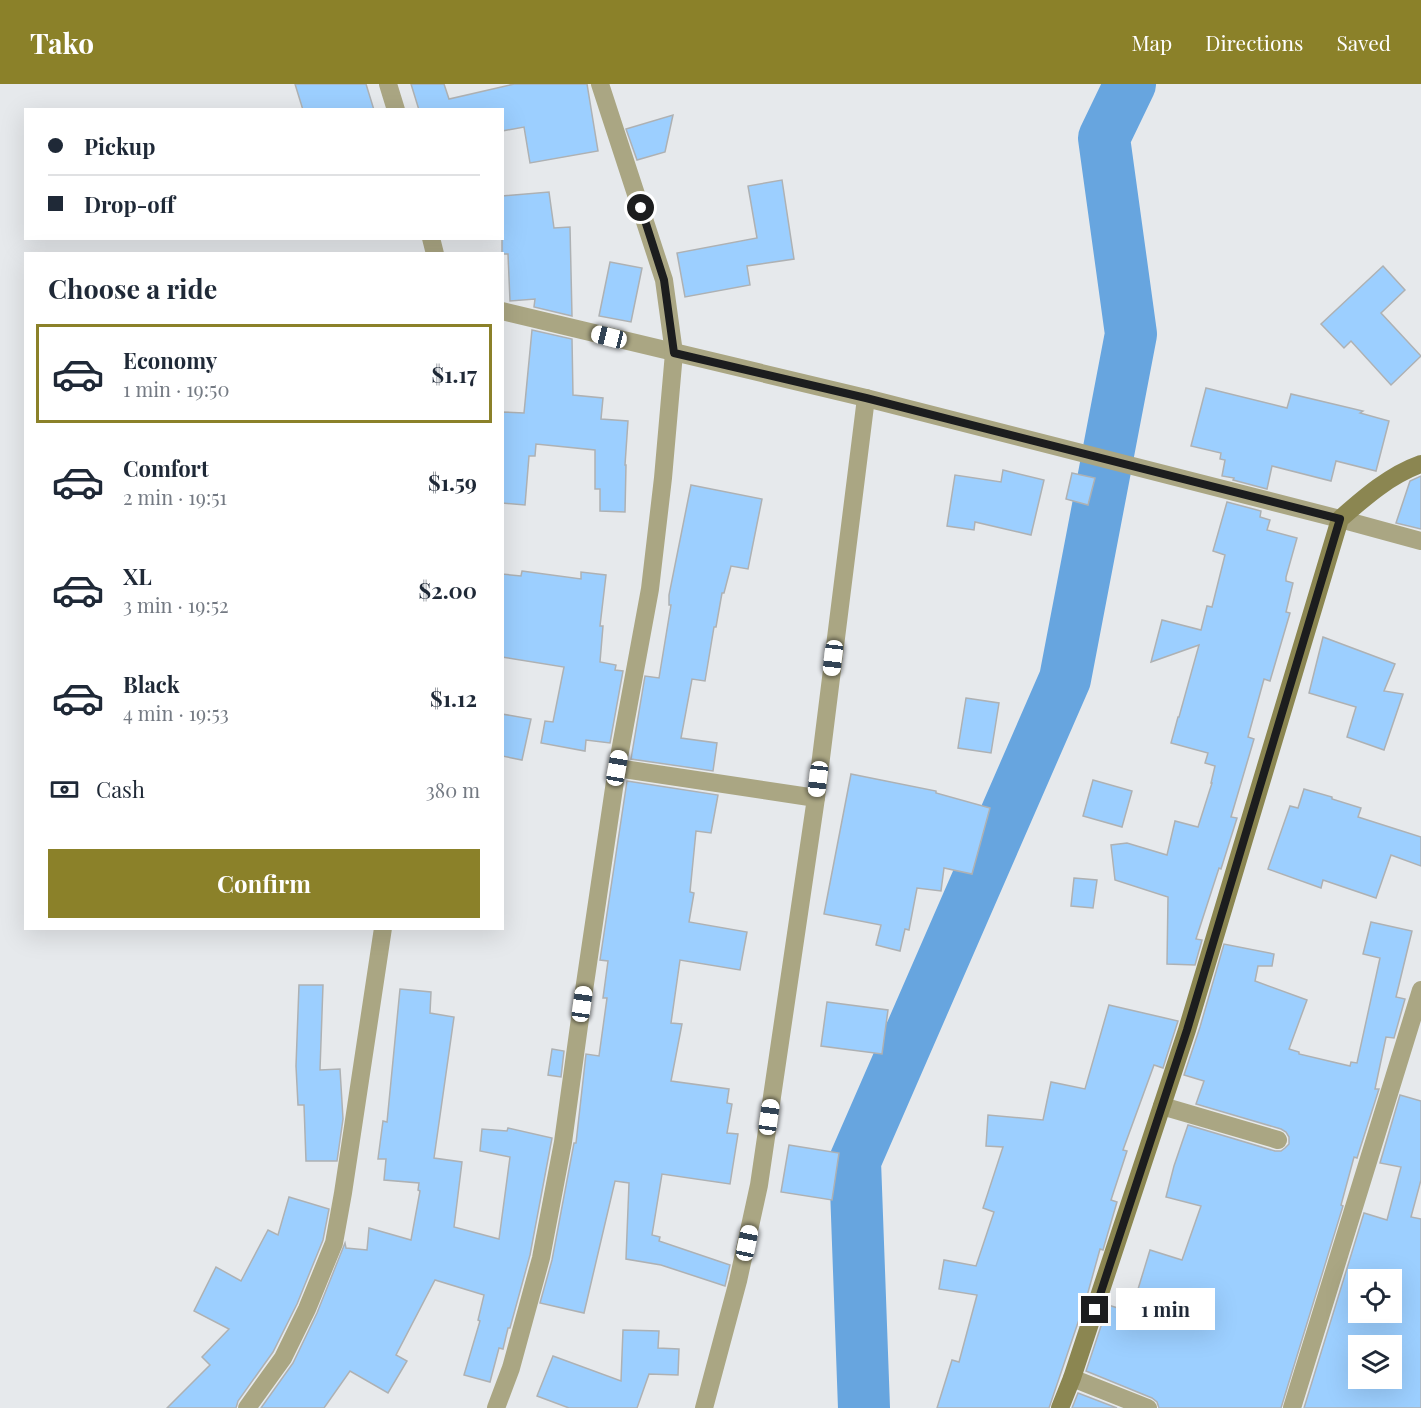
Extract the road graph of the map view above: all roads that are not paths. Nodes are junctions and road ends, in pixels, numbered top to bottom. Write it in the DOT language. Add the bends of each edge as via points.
graph roads {
  1 [pos="388,84"];
  2 [pos="600,84"];
  3 [pos="395,108"];
  4 [pos="504,311"];
  5 [pos="674,353"];
  6 [pos="866,398"];
  7 [pos="1421,464"];
  8 [pos="1340,519"];
  9 [pos="1421,541"];
  10 [pos="617,768"];
  11 [pos="816,798"];
  12 [pos="383,930"];
  13 [pos="1421,990"];
  14 [pos="1162,1106"];
  15 [pos="1278,1140"];
  16 [pos="1072,1378"];
  17 [pos="247,1408"];
  18 [pos="496,1408"];
  19 [pos="704,1408"];
  20 [pos="1060,1408"];
  21 [pos="1148,1408"];
  22 [pos="1292,1408"];
  1 -- 3 [label="street"];
  2 -- 5 [label="street" via="664,280"];
  4 -- 5 [label="street"];
  5 -- 6 [label="street"];
  5 -- 10 [label="street" via="650,589"];
  6 -- 8 [label="street"];
  6 -- 11 [label="street"];
  7 -- 8 [label="street" via="1371,492"];
  8 -- 9 [label="street"];
  8 -- 14 [label="street"];
  10 -- 11 [label="street"];
  10 -- 18 [label="street" via="563,1142 541,1258"];
  11 -- 19 [label="street" via="759,1185"];
  12 -- 17 [label="street" via="334,1243 283,1358"];
  13 -- 22 [label="street"];
  14 -- 15 [label="street"];
  14 -- 16 [label="street"];
  16 -- 20 [label="street"];
  16 -- 21 [label="street"];
}
